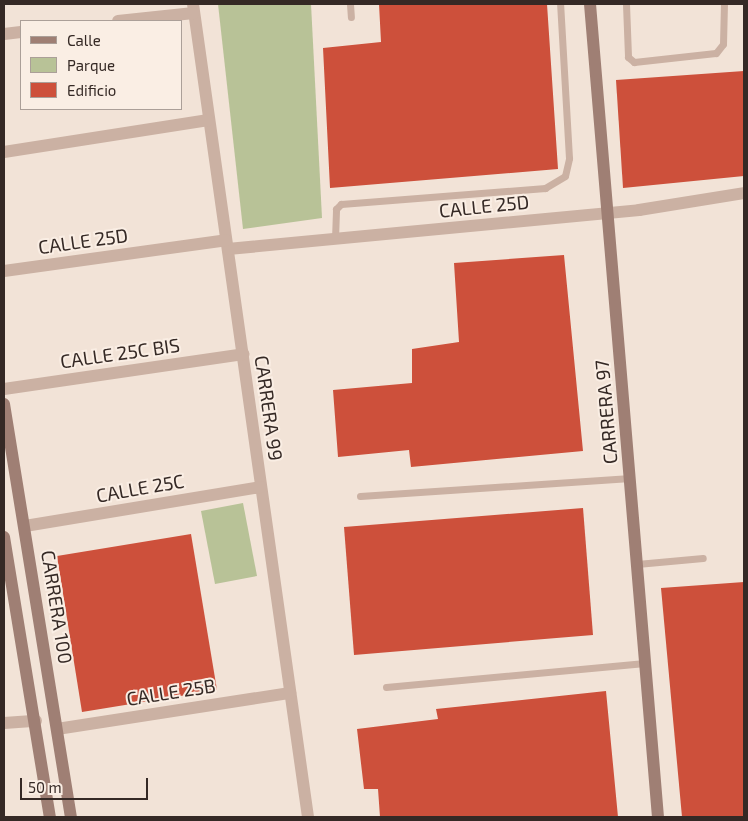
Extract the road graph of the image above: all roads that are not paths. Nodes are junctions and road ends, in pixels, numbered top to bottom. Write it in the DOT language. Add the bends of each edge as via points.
graph roads {
  1 [pos="350,4"];
  2 [pos="560,4"];
  3 [pos="590,4"];
  4 [pos="626,4"];
  5 [pos="724,4"];
  6 [pos="194,8"];
  7 [pos="351,17"];
  8 [pos="124,20"];
  9 [pos="20,32"];
  10 [pos="4,34"];
  11 [pos="209,120"];
  12 [pos="4,152"];
  13 [pos="744,193"];
  14 [pos="608,212"];
  15 [pos="335,239"];
  16 [pos="227,245"];
  17 [pos="4,271"];
  18 [pos="242,354"];
  19 [pos="4,389"];
  20 [pos="4,404"];
  21 [pos="630,478"];
  22 [pos="261,487"];
  23 [pos="360,496"];
  24 [pos="25,526"];
  25 [pos="4,537"];
  26 [pos="703,558"];
  27 [pos="6,561"];
  28 [pos="637,564"];
  29 [pos="646,663"];
  30 [pos="386,686"];
  31 [pos="290,693"];
  32 [pos="36,721"];
  33 [pos="4,723"];
  34 [pos="57,729"];
  35 [pos="50,817"];
  36 [pos="71,817"];
  37 [pos="308,817"];
  38 [pos="658,817"];
  1 -- 7 [label="lane"];
  2 -- 15 [label="lane" via="569,158 565,176 545,188 341,204 336,209"];
  3 -- 14 [label="street, CARRERA 97"];
  4 -- 5 [label="lane" via="628,57 634,62 716,53 723,44"];
  6 -- 8 [label="street"];
  6 -- 11 [label="street, CARRERA 99"];
  9 -- 10 [label="street"];
  11 -- 12 [label="street"];
  11 -- 16 [label="street, CARRERA 99"];
  13 -- 14 [label="street, CALLE 25D"];
  14 -- 15 [label="street, CALLE 25D"];
  14 -- 21 [label="street, CARRERA 97"];
  15 -- 16 [label="street, CALLE 25D"];
  16 -- 17 [label="street, CALLE 25D"];
  16 -- 18 [label="street, CARRERA 99"];
  18 -- 19 [label="street, CALLE 25C BIS"];
  18 -- 22 [label="street, CARRERA 99"];
  20 -- 24 [label="street, CARRERA 100"];
  21 -- 23 [label="lane"];
  21 -- 28 [label="street, CARRERA 97"];
  22 -- 24 [label="street, CALLE 25C"];
  22 -- 31 [label="street, CARRERA 99"];
  24 -- 34 [label="street, CARRERA 100"];
  25 -- 27 [label="street"];
  26 -- 28 [label="lane"];
  27 -- 32 [label="street"];
  28 -- 29 [label="street, CARRERA 97"];
  29 -- 30 [label="lane"];
  29 -- 38 [label="street, CARRERA 97"];
  31 -- 34 [label="street, CALLE 25B"];
  31 -- 37 [label="street, CARRERA 99"];
  32 -- 33 [label="street"];
  32 -- 35 [label="street"];
  34 -- 36 [label="street, CARRERA 100"];
}
